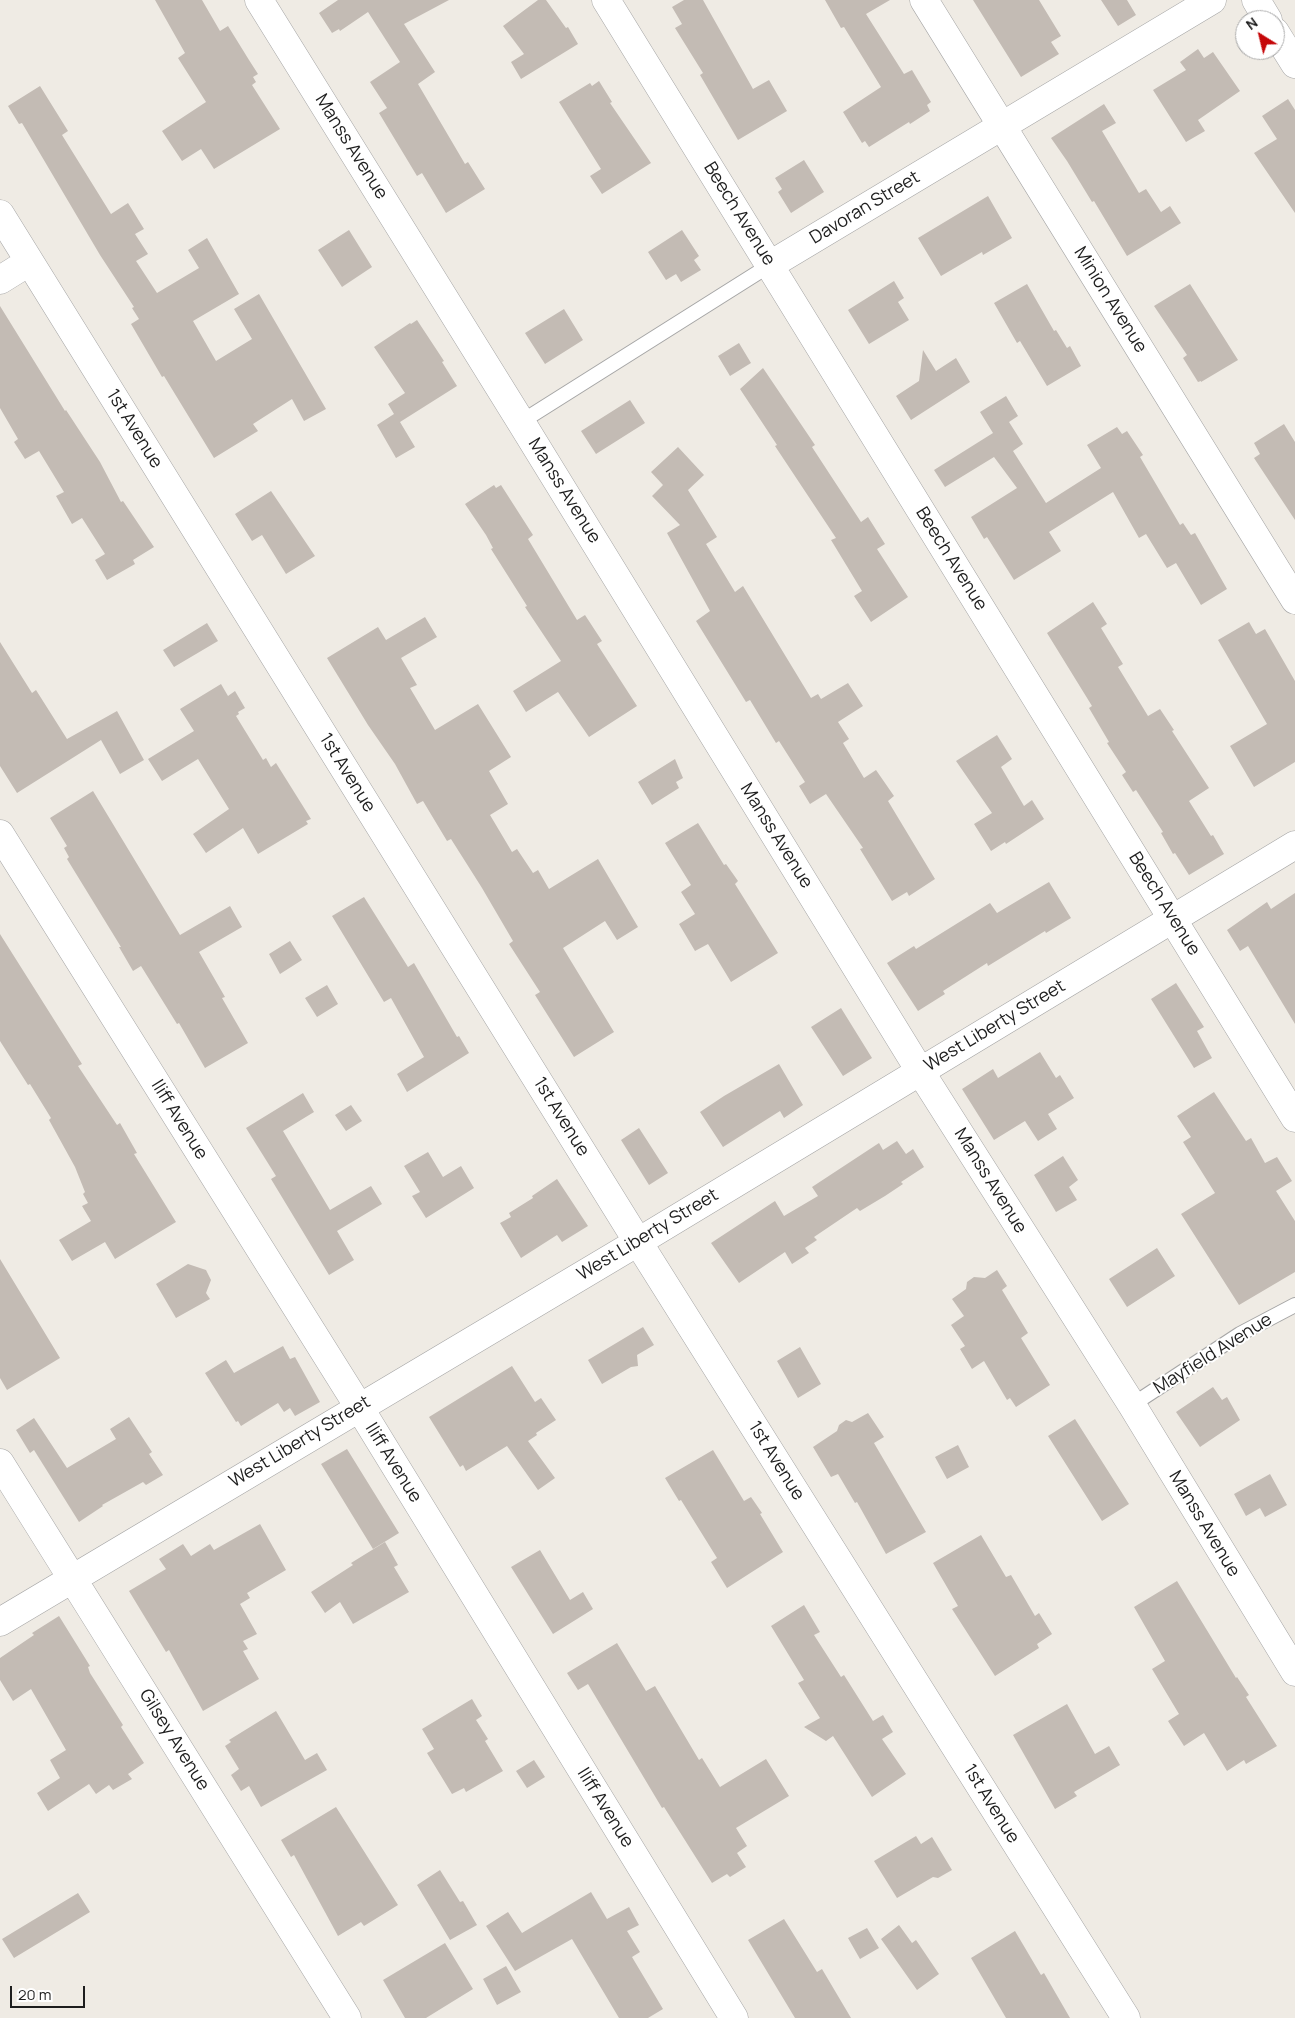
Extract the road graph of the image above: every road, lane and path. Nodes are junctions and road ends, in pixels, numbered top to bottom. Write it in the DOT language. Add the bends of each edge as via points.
graph roads {
  1 [pos="259,0"];
  2 [pos="606,0"];
  3 [pos="924,0"];
  4 [pos="1212,0"];
  5 [pos="1285,48"];
  6 [pos="1295,64"];
  7 [pos="1002,125"];
  8 [pos="0,214"];
  9 [pos="30,262"];
  10 [pos="770,265"];
  11 [pos="0,280"];
  12 [pos="521,422"];
  13 [pos="1295,600"];
  14 [pos="0,834"];
  15 [pos="1295,845"];
  16 [pos="1173,919"];
  17 [pos="920,1071"];
  18 [pos="1295,1118"];
  19 [pos="638,1242"];
  20 [pos="1295,1305"];
  21 [pos="1132,1405"];
  22 [pos="359,1407"];
  23 [pos="0,1463"];
  24 [pos="73,1579"];
  25 [pos="0,1622"];
  26 [pos="1295,1672"];
  27 [pos="347,2018"];
  28 [pos="734,2018"];
  29 [pos="1126,2018"];
  1 -- 12 [label="street, Manss Avenue"];
  2 -- 10 [label="street, Beech Avenue"];
  3 -- 7 [label="street, Minion Avenue"];
  4 -- 7 [label="street, Davoran Street"];
  5 -- 6 [label="street"];
  7 -- 10 [label="street, Davoran Street"];
  7 -- 13 [label="street, Minion Avenue"];
  8 -- 9 [label="street, 1st Avenue"];
  9 -- 11 [label="street"];
  9 -- 19 [label="street, 1st Avenue"];
  10 -- 12 [label="lane, Davoran Street"];
  10 -- 16 [label="street, Beech Avenue"];
  12 -- 17 [label="street, Manss Avenue"];
  14 -- 22 [label="street, Iliff Avenue"];
  15 -- 16 [label="street, West Liberty Street"];
  16 -- 17 [label="street, West Liberty Street"];
  16 -- 18 [label="street, Beech Avenue"];
  17 -- 19 [label="street, West Liberty Street"];
  17 -- 21 [label="street, Manss Avenue"];
  19 -- 22 [label="street, West Liberty Street"];
  19 -- 29 [label="street, 1st Avenue"];
  20 -- 21 [label="lane, Mayfield Avenue" via="1240,1334"];
  21 -- 26 [label="street, Manss Avenue"];
  22 -- 24 [label="street, West Liberty Street"];
  22 -- 28 [label="street, Iliff Avenue"];
  23 -- 24 [label="street, Gilsey Avenue"];
  24 -- 25 [label="street, West Liberty Street"];
  24 -- 27 [label="street, Gilsey Avenue"];
}
